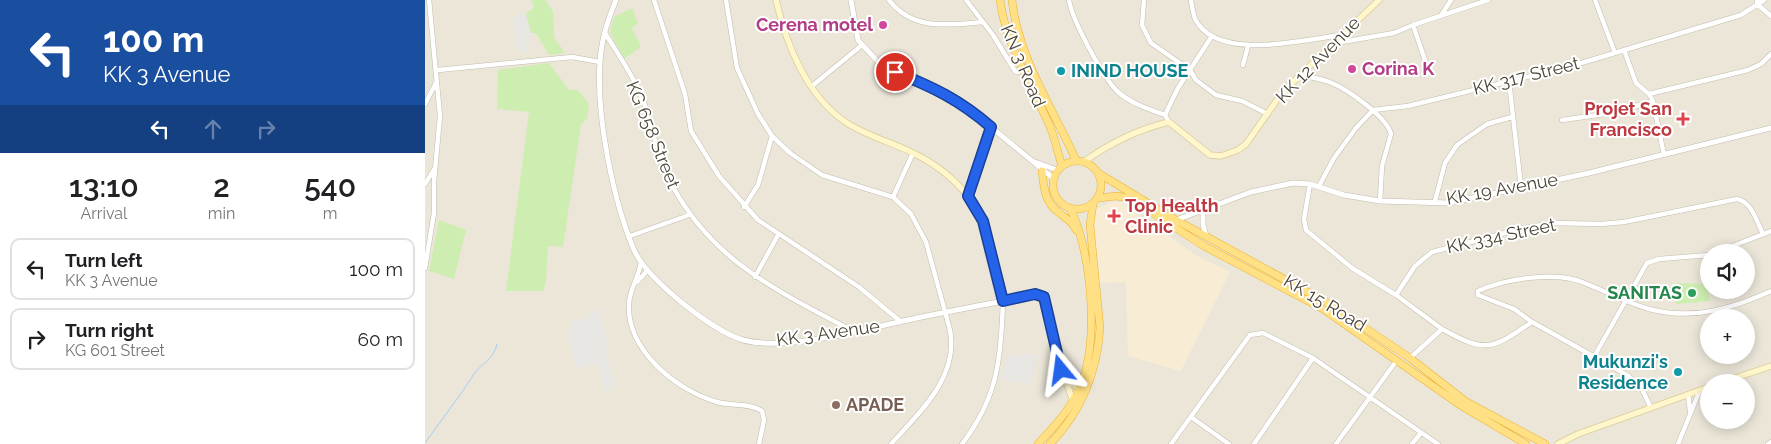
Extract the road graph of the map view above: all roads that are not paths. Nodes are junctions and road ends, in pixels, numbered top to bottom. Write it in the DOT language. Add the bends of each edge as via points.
graph roads {
  1 [pos="429,0"];
  2 [pos="616,0"];
  3 [pos="654,0"];
  4 [pos="726,0"];
  5 [pos="776,0"];
  6 [pos="851,0"];
  7 [pos="889,0"];
  8 [pos="966,0"];
  9 [pos="1000,0"];
  10 [pos="1012,0"];
  11 [pos="1069,0"];
  12 [pos="1144,0"];
  13 [pos="1191,0"];
  14 [pos="1379,0"];
  15 [pos="1451,0"];
  16 [pos="1488,0"];
  17 [pos="1595,0"];
  18 [pos="1763,0"];
  19 [pos="1757,2"];
  20 [pos="1442,14"];
  21 [pos="1771,16"];
  22 [pos="983,22"];
  23 [pos="1413,24"];
  24 [pos="605,33"];
  25 [pos="1341,35"];
  26 [pos="1212,36"];
  27 [pos="1336,43"];
  28 [pos="862,45"];
  29 [pos="1247,46"];
  30 [pos="1625,50"];
  31 [pos="1615,53"];
  32 [pos="1771,54"];
  33 [pos="1425,60"];
  34 [pos="600,62"];
  35 [pos="1243,65"];
  36 [pos="1032,67"];
  37 [pos="438,70"];
  38 [pos="1023,70"];
  39 [pos="1190,70"];
  40 [pos="1301,75"];
  41 [pos="438,80"];
  42 [pos="1509,81"];
  43 [pos="812,86"];
  44 [pos="1649,94"];
  45 [pos="1653,101"];
  46 [pos="425,104"];
  47 [pos="1373,110"];
  48 [pos="1268,114"];
  49 [pos="1165,115"];
  50 [pos="1512,117"];
  51 [pos="1562,120"];
  52 [pos="1169,122"];
  53 [pos="991,127"];
  54 [pos="1771,128"];
  55 [pos="772,136"];
  56 [pos="913,153"];
  57 [pos="1664,155"];
  58 [pos="1030,160"];
  59 [pos="1075,160"];
  60 [pos="1085,161"];
  61 [pos="435,168"];
  62 [pos="1060,168"];
  63 [pos="1042,171"];
  64 [pos="1099,173"];
  65 [pos="1053,178"];
  66 [pos="425,184"];
  67 [pos="1310,184"];
  68 [pos="1319,186"];
  69 [pos="1521,187"];
  70 [pos="968,196"];
  71 [pos="893,197"];
  72 [pos="1095,201"];
  73 [pos="1380,201"];
  74 [pos="1435,201"];
  75 [pos="744,207"];
  76 [pos="1070,208"];
  77 [pos="1203,210"];
  78 [pos="689,215"];
  79 [pos="1176,220"];
  80 [pos="1771,231"];
  81 [pos="1763,234"];
  82 [pos="630,236"];
  83 [pos="778,236"];
  84 [pos="1206,237"];
  85 [pos="1737,244"];
  86 [pos="1087,246"];
  87 [pos="1700,255"];
  88 [pos="641,262"];
  89 [pos="425,268"];
  90 [pos="647,270"];
  91 [pos="755,277"];
  92 [pos="633,287"];
  93 [pos="1771,291"];
  94 [pos="1396,295"];
  95 [pos="1624,300"];
  96 [pos="1003,301"];
  97 [pos="946,313"];
  98 [pos="901,321"];
  99 [pos="1532,322"];
  100 [pos="1442,329"];
  101 [pos="855,332"];
  102 [pos="1595,355"];
  103 [pos="1313,358"];
  104 [pos="1410,358"];
  105 [pos="1397,360"];
  106 [pos="1771,366"];
  107 [pos="1747,374"];
  108 [pos="1065,380"];
  109 [pos="1080,388"];
  110 [pos="1700,390"];
  111 [pos="1688,394"];
  112 [pos="1369,396"];
  113 [pos="1073,400"];
  114 [pos="1651,408"];
  115 [pos="1691,412"];
  116 [pos="1191,417"];
  117 [pos="1421,433"];
  118 [pos="759,444"];
  119 [pos="891,444"];
  120 [pos="962,444"];
  121 [pos="1038,444"];
  122 [pos="1050,444"];
  123 [pos="1171,444"];
  124 [pos="1229,444"];
  125 [pos="1254,444"];
  126 [pos="1336,444"];
  127 [pos="1412,444"];
  128 [pos="1439,444"];
  129 [pos="1526,444"];
  130 [pos="1545,444"];
  131 [pos="1558,444"];
  132 [pos="1678,444"];
  1 -- 37 [label="street"];
  2 -- 24 [label="street, KK 3 Avenue"];
  3 -- 75 [label="street" via="698,144"];
  4 -- 55 [label="street" via="737,68"];
  5 -- 43 [label="main road" via="790,46"];
  6 -- 28 [label="street" via="854,26"];
  7 -- 22 [label="street" via="900,12 925,24"];
  8 -- 22 [label="street"];
  9 -- 38 [label="highway, KN 3 Road" via="1003,21"];
  10 -- 36 [label="highway, KN 3 Road" via="1015,21"];
  11 -- 49 [label="street" via="1075,22 1111,85 1133,101"];
  12 -- 39 [label="street" via="1143,25 1151,43"];
  13 -- 26 [label="street" via="1194,17"];
  14 -- 25 [label="main road, KK 12 Avenue"];
  15 -- 20 [label="street"];
  16 -- 20 [label="street"];
  17 -- 31 [label="street"];
  18 -- 19 [label="street, KK 317 Street"];
  19 -- 21 [label="street"];
  19 -- 30 [label="street, KK 317 Street" via="1741,15"];
  20 -- 23 [label="street"];
  22 -- 38 [label="street" via="1015,71"];
  23 -- 27 [label="street" via="1394,33"];
  23 -- 33 [label="street"];
  24 -- 34 [label="street, KK 3 Avenue"];
  24 -- 78 [label="street, KG 658 Street" via="639,91 666,173"];
  25 -- 27 [label="main road, KK 12 Avenue"];
  25 -- 29 [label="street"];
  26 -- 29 [label="street"];
  26 -- 39 [label="street"];
  27 -- 40 [label="main road, KK 12 Avenue"];
  28 -- 43 [label="street"];
  28 -- 53 [label="street" via="881,65 958,100"];
  29 -- 35 [label="street"];
  30 -- 31 [label="street, KK 317 Street"];
  30 -- 44 [label="street" via="1636,83"];
  31 -- 42 [label="street, KK 317 Street"];
  32 -- 44 [label="street" via="1748,70"];
  34 -- 37 [label="street" via="572,57"];
  34 -- 82 [label="street, KK 3 Avenue" via="607,150"];
  36 -- 38 [label="street"];
  36 -- 59 [label="highway, KN 3 Road"];
  37 -- 41 [label="street"];
  38 -- 62 [label="highway, KN 3 Road" via="1051,130"];
  39 -- 48 [label="street" via="1196,80 1216,95 1242,101"];
  39 -- 49 [label="street"];
  40 -- 47 [label="street" via="1335,84"];
  40 -- 48 [label="main road, KK 12 Avenue"];
  41 -- 46 [label="street"];
  41 -- 61 [label="street" via="441,116"];
  42 -- 47 [label="street, KK 317 Street" via="1408,106"];
  42 -- 50 [label="street"];
  43 -- 56 [label="main road" via="847,123"];
  44 -- 45 [label="street"];
  45 -- 51 [label="street" via="1611,113"];
  45 -- 57 [label="street"];
  47 -- 68 [label="street" via="1333,158"];
  47 -- 73 [label="street" via="1391,134 1382,166"];
  48 -- 52 [label="main road, KK 12 Avenue" via="1246,144 1221,156 1204,152"];
  49 -- 52 [label="street"];
  50 -- 69 [label="street"];
  50 -- 74 [label="street" via="1487,124 1457,144 1445,163"];
  52 -- 60 [label="main road" via="1141,131"];
  53 -- 58 [label="street"];
  53 -- 70 [label="street"];
  54 -- 57 [label="street, KK 19 Avenue"];
  55 -- 71 [label="street" via="822,175"];
  55 -- 75 [label="street" via="758,184"];
  56 -- 70 [label="main road" via="940,169"];
  56 -- 71 [label="street"];
  57 -- 69 [label="street, KK 19 Avenue"];
  58 -- 62 [label="street"];
  58 -- 63 [label="street"];
  59 -- 60 [label="highway"];
  59 -- 62 [label="highway"];
  60 -- 64 [label="highway"];
  61 -- 66 [label="street"];
  61 -- 89 [label="street" via="434,213"];
  62 -- 65 [label="highway"];
  63 -- 65 [label="street"];
  63 -- 86 [label="highway" via="1049,204 1069,219"];
  64 -- 72 [label="highway" via="1101,181"];
  64 -- 79 [label="highway, KK 15 Road"];
  65 -- 76 [label="highway" via="1053,192 1057,200"];
  67 -- 68 [label="street, KK 19 Avenue"];
  67 -- 77 [label="street, KK 19 Avenue" via="1274,186"];
  67 -- 94 [label="street" via="1304,219 1306,230 1352,268"];
  68 -- 73 [label="street, KK 19 Avenue" via="1344,195"];
  69 -- 74 [label="street, KK 19 Avenue" via="1456,202"];
  70 -- 96 [label="main road" via="983,221"];
  71 -- 97 [label="street" via="920,228"];
  72 -- 76 [label="highway" via="1078,209"];
  72 -- 86 [label="highway"];
  72 -- 105 [label="highway, KK 15 Road" via="1117,196 1136,202 1205,246 1323,310"];
  73 -- 74 [label="street, KK 19 Avenue"];
  75 -- 83 [label="street"];
  76 -- 86 [label="highway"];
  77 -- 79 [label="street, KK 19 Avenue"];
  77 -- 84 [label="street"];
  78 -- 82 [label="street"];
  78 -- 91 [label="street, KG 658 Street" via="722,252"];
  79 -- 84 [label="highway, KK 15 Road"];
  80 -- 81 [label="street"];
  81 -- 85 [label="street"];
  81 -- 94 [label="street, KK 334 Street" via="1749,207 1737,199 1624,222 1543,225 1432,252 1415,266"];
  82 -- 88 [label="street, KK 3 Avenue"];
  83 -- 91 [label="street"];
  83 -- 98 [label="street" via="859,287"];
  84 -- 104 [label="highway, KK 15 Road" via="1326,302"];
  86 -- 109 [label="highway" via="1090,354"];
  86 -- 122 [label="highway" via="1100,328 1090,380 1080,405"];
  87 -- 95 [label="street" via="1652,260 1642,268"];
  88 -- 90 [label="street, KK 3 Avenue"];
  88 -- 92 [label="street"];
  90 -- 92 [label="street"];
  90 -- 101 [label="street, KK 3 Avenue" via="704,319 743,340 784,341"];
  91 -- 101 [label="street, KG 658 Street"];
  92 -- 118 [label="street" via="629,300 631,320 644,350 672,379 699,395 719,403 751,407 762,412 764,420"];
  93 -- 95 [label="street" via="1737,306 1701,313 1654,310"];
  94 -- 100 [label="street"];
  95 -- 99 [label="street" via="1565,277 1498,284 1478,291 1478,295 1514,309"];
  95 -- 102 [label="street"];
  96 -- 97 [label="street, KK 3 Avenue"];
  96 -- 108 [label="main road, KK 3 Avenue" via="1035,294 1044,297"];
  96 -- 120 [label="street" via="994,384 981,418"];
  97 -- 98 [label="street, KK 3 Avenue"];
  97 -- 119 [label="street" via="952,342 946,374"];
  98 -- 101 [label="street, KK 3 Avenue"];
  99 -- 100 [label="street" via="1503,342 1486,346 1475,346"];
  99 -- 102 [label="street"];
  100 -- 104 [label="street"];
  102 -- 114 [label="street" via="1636,382"];
  103 -- 112 [label="street"];
  103 -- 116 [label="street" via="1263,333 1251,335"];
  103 -- 125 [label="street"];
  104 -- 130 [label="highway, KK 15 Road" via="1465,401"];
  105 -- 112 [label="street"];
  105 -- 129 [label="highway, KK 15 Road" via="1460,405"];
  106 -- 107 [label="main road"];
  108 -- 109 [label="main road"];
  108 -- 113 [label="main road, KK 3 Avenue"];
  109 -- 113 [label="highway"];
  110 -- 111 [label="main road"];
  110 -- 115 [label="street"];
  111 -- 114 [label="main road"];
  111 -- 115 [label="street"];
  112 -- 117 [label="street"];
  112 -- 126 [label="street"];
  113 -- 121 [label="highway"];
  114 -- 131 [label="main road"];
  115 -- 132 [label="street"];
  116 -- 123 [label="street"];
  116 -- 124 [label="street"];
  117 -- 127 [label="street"];
  117 -- 128 [label="street"];
}
